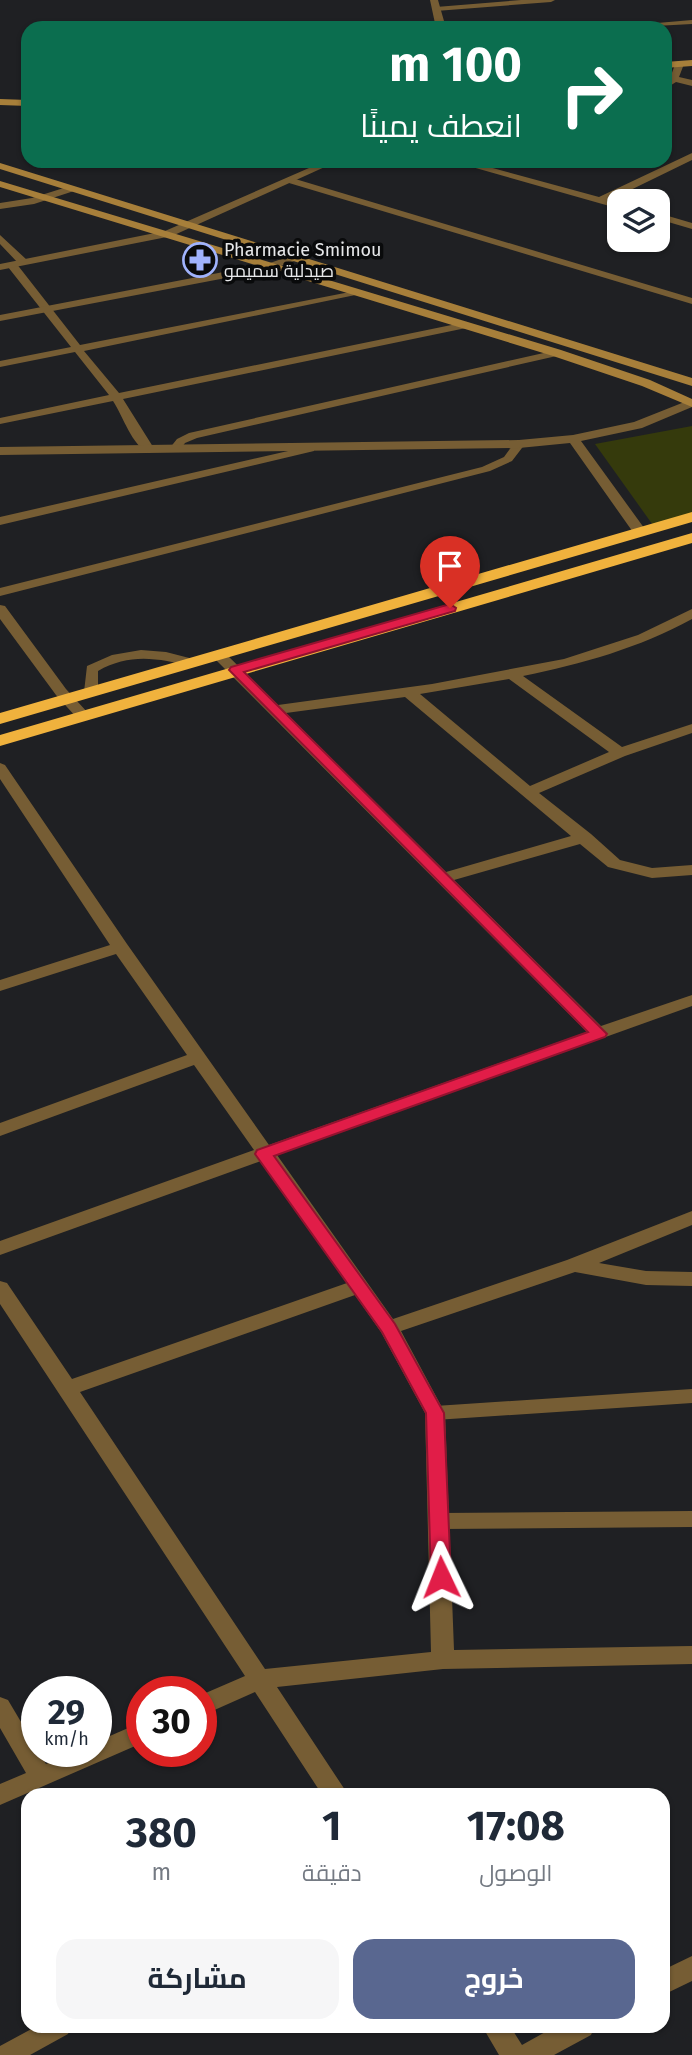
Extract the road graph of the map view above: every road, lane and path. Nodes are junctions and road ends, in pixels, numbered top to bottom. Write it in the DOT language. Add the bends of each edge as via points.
graph roads {
  1 [pos="551,0"];
  2 [pos="435,5"];
  3 [pos="692,22"];
  4 [pos="672,24"];
  5 [pos="692,63"];
  6 [pos="672,64"];
  7 [pos="679,64"];
  8 [pos="674,79"];
  9 [pos="692,83"];
  10 [pos="0,102"];
  11 [pos="21,103"];
  12 [pos="692,156"];
  13 [pos="0,166"];
  14 [pos="672,166"];
  15 [pos="319,168"];
  16 [pos="480,168"];
  17 [pos="497,168"];
  18 [pos="667,168"];
  19 [pos="491,171"];
  20 [pos="292,181"];
  21 [pos="0,184"];
  22 [pos="70,189"];
  23 [pos="46,197"];
  24 [pos="601,200"];
  25 [pos="607,202"];
  26 [pos="0,206"];
  27 [pos="670,220"];
  28 [pos="692,226"];
  29 [pos="188,227"];
  30 [pos="168,234"];
  31 [pos="0,238"];
  32 [pos="293,258"];
  33 [pos="18,263"];
  34 [pos="0,267"];
  35 [pos="273,267"];
  36 [pos="360,293"];
  37 [pos="692,301"];
  38 [pos="45,311"];
  39 [pos="483,317"];
  40 [pos="0,318"];
  41 [pos="466,326"];
  42 [pos="77,350"];
  43 [pos="558,353"];
  44 [pos="0,364"];
  45 [pos="692,383"];
  46 [pos="117,399"];
  47 [pos="692,403"];
  48 [pos="0,421"];
  49 [pos="573,439"];
  50 [pos="519,444"];
  51 [pos="175,449"];
  52 [pos="310,449"];
  53 [pos="149,450"];
  54 [pos="0,451"];
  55 [pos="692,517"];
  56 [pos="0,522"];
  57 [pos="640,532"];
  58 [pos="692,538"];
  59 [pos="0,592"];
  60 [pos="0,609"];
  61 [pos="692,613"];
  62 [pos="219,656"];
  63 [pos="192,663"];
  64 [pos="235,670"];
  65 [pos="511,674"];
  66 [pos="91,692"];
  67 [pos="409,693"];
  68 [pos="66,699"];
  69 [pos="274,710"];
  70 [pos="83,716"];
  71 [pos="0,719"];
  72 [pos="692,728"];
  73 [pos="0,741"];
  74 [pos="620,753"];
  75 [pos="0,768"];
  76 [pos="529,792"];
  77 [pos="584,837"];
  78 [pos="692,870"];
  79 [pos="443,878"];
  80 [pos="120,947"];
  81 [pos="0,986"];
  82 [pos="692,1000"];
  83 [pos="599,1034"];
  84 [pos="197,1058"];
  85 [pos="0,1130"];
  86 [pos="263,1154"];
  87 [pos="692,1218"];
  88 [pos="0,1248"];
  89 [pos="574,1265"];
  90 [pos="692,1279"];
  91 [pos="358,1286"];
  92 [pos="0,1288"];
  93 [pos="389,1328"];
  94 [pos="67,1389"];
  95 [pos="692,1396"];
  96 [pos="435,1413"];
  97 [pos="692,1519"];
  98 [pos="439,1521"];
  99 [pos="692,1655"];
  100 [pos="443,1660"];
  101 [pos="261,1679"];
  102 [pos="217,1699"];
  103 [pos="0,1706"];
  104 [pos="126,1739"];
  105 [pos="40,1776"];
  106 [pos="332,1788"];
  107 [pos="0,1795"];
  108 [pos="692,1968"];
  109 [pos="670,1979"];
  110 [pos="47,2033"];
  111 [pos="500,2033"];
  112 [pos="569,2033"];
  113 [pos="7,2055"];
  114 [pos="514,2055"];
  115 [pos="529,2055"];
  1 -- 2 [label="lane"];
  3 -- 4 [label="lane"];
  5 -- 7 [label="street"];
  6 -- 7 [label="street"];
  7 -- 8 [label="street"];
  8 -- 9 [label="street"];
  10 -- 11 [label="street"];
  12 -- 14 [label="street"];
  13 -- 22 [label="street"];
  15 -- 20 [label="street"];
  16 -- 19 [label="street"];
  17 -- 19 [label="street"];
  18 -- 24 [label="street"];
  19 -- 24 [label="street"];
  20 -- 29 [label="street"];
  20 -- 37 [label="lane"];
  21 -- 23 [label="street"];
  22 -- 23 [label="street"];
  22 -- 29 [label="street"];
  23 -- 26 [label="street"];
  23 -- 30 [label="street"];
  24 -- 25 [label="street"];
  27 -- 28 [label="street"];
  29 -- 30 [label="street"];
  29 -- 32 [label="street"];
  30 -- 33 [label="street"];
  30 -- 35 [label="street"];
  31 -- 33 [label="lane"];
  32 -- 35 [label="street"];
  32 -- 39 [label="street"];
  33 -- 34 [label="street"];
  33 -- 38 [label="lane"];
  35 -- 36 [label="street"];
  35 -- 38 [label="street"];
  36 -- 41 [label="street"];
  36 -- 42 [label="lane"];
  38 -- 40 [label="street"];
  38 -- 42 [label="lane"];
  39 -- 41 [label="street"];
  39 -- 45 [label="street"];
  41 -- 43 [label="street"];
  41 -- 46 [label="lane"];
  42 -- 44 [label="lane"];
  42 -- 46 [label="lane"];
  43 -- 47 [label="street"];
  43 -- 51 [label="lane" via="193,435"];
  46 -- 48 [label="lane"];
  46 -- 53 [label="lane"];
  47 -- 49 [label="street" via="638,425"];
  49 -- 50 [label="street"];
  49 -- 57 [label="street"];
  50 -- 52 [label="street"];
  50 -- 59 [label="lane" via="508,459 486,469"];
  51 -- 52 [label="street"];
  51 -- 53 [label="street"];
  52 -- 56 [label="lane"];
  53 -- 54 [label="street"];
  55 -- 57 [label="highway"];
  57 -- 62 [label="highway"];
  58 -- 64 [label="highway"];
  60 -- 68 [label="street"];
  61 -- 65 [label="street" via="662,632 599,654"];
  62 -- 63 [label="highway"];
  62 -- 64 [label="street"];
  63 -- 66 [label="highway"];
  63 -- 66 [label="lane" via="163,654 123,655 92,669"];
  64 -- 69 [label="street"];
  64 -- 70 [label="highway"];
  65 -- 67 [label="street"];
  65 -- 74 [label="street"];
  66 -- 68 [label="highway"];
  67 -- 69 [label="street"];
  67 -- 76 [label="street"];
  68 -- 70 [label="street"];
  68 -- 71 [label="highway"];
  69 -- 79 [label="street"];
  70 -- 73 [label="highway"];
  72 -- 74 [label="street"];
  74 -- 76 [label="street"];
  75 -- 80 [label="street"];
  76 -- 77 [label="street"];
  77 -- 78 [label="street" via="614,864 631,870 669,874"];
  77 -- 79 [label="street"];
  79 -- 83 [label="street"];
  80 -- 81 [label="street"];
  80 -- 84 [label="street"];
  82 -- 83 [label="street"];
  83 -- 86 [label="street"];
  84 -- 85 [label="street"];
  84 -- 86 [label="street"];
  86 -- 88 [label="street"];
  86 -- 91 [label="street"];
  87 -- 89 [label="street"];
  89 -- 90 [label="street" via="646,1278"];
  89 -- 93 [label="street"];
  91 -- 93 [label="street"];
  91 -- 94 [label="street"];
  92 -- 94 [label="street"];
  93 -- 96 [label="street"];
  94 -- 101 [label="street"];
  95 -- 96 [label="lane"];
  96 -- 98 [label="street"];
  97 -- 98 [label="lane"];
  98 -- 100 [label="street"];
  99 -- 100 [label="street"];
  100 -- 101 [label="street"];
  101 -- 102 [label="street"];
  101 -- 106 [label="street"];
  103 -- 105 [label="street"];
  104 -- 105 [label="street"];
  105 -- 107 [label="street"];
  108 -- 109 [label="street"];
  110 -- 113 [label="lane"];
  111 -- 114 [label="street"];
  112 -- 115 [label="street"];
}
